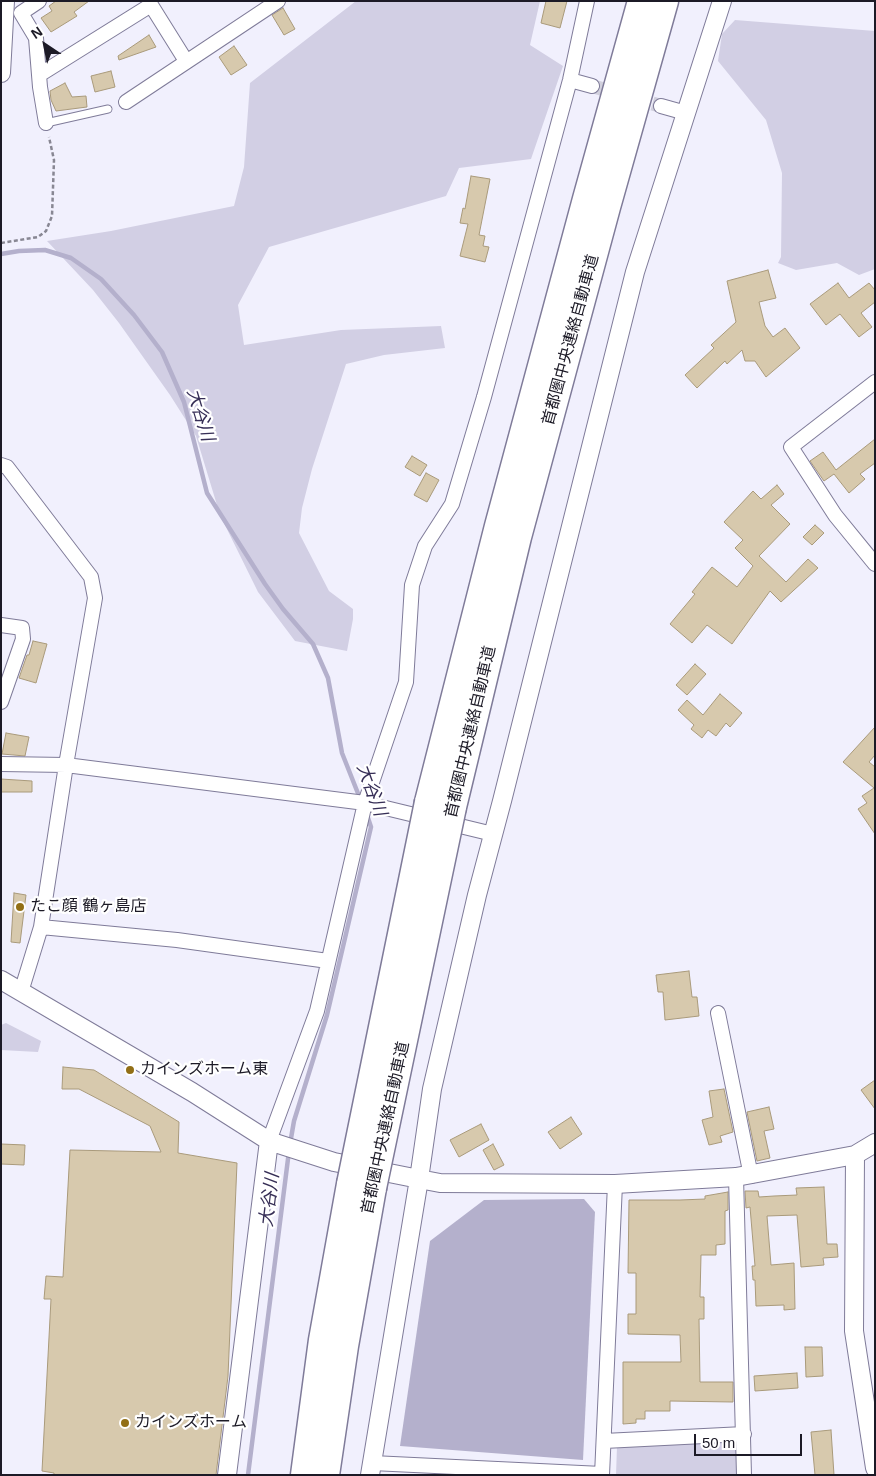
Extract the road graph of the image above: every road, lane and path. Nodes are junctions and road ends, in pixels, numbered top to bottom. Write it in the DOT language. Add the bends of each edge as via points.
graph roads {
  1 [pos="39,1"];
  2 [pos="278,1"];
  3 [pos="587,1"];
  4 [pos="628,1"];
  5 [pos="641,1"];
  6 [pos="665,1"];
  7 [pos="675,1"];
  8 [pos="722,1"];
  9 [pos="152,2"];
  10 [pos="10,8"];
  11 [pos="186,61"];
  12 [pos="1,73"];
  13 [pos="40,75"];
  14 [pos="570,80"];
  15 [pos="592,86"];
  16 [pos="126,102"];
  17 [pos="661,106"];
  18 [pos="108,109"];
  19 [pos="686,113"];
  20 [pos="46,123"];
  21 [pos="596,203"];
  22 [pos="1,242"];
  23 [pos="875,382"];
  24 [pos="1,465"];
  25 [pos="875,564"];
  26 [pos="1,625"];
  27 [pos="1,702"];
  28 [pos="1,764"];
  29 [pos="66,765"];
  30 [pos="365,803"];
  31 [pos="493,834"];
  32 [pos="41,927"];
  33 [pos="328,960"];
  34 [pos="1,980"];
  35 [pos="21,992"];
  36 [pos="718,1014"];
  37 [pos="269,1141"];
  38 [pos="875,1143"];
  39 [pos="855,1155"];
  40 [pos="744,1176"];
  41 [pos="419,1179"];
  42 [pos="614,1184"];
  43 [pos="362,1186"];
  44 [pos="744,1434"];
  45 [pos="604,1441"];
  46 [pos="875,1468"];
  47 [pos="371,1469"];
  48 [pos="602,1474"];
  49 [pos="227,1475"];
  50 [pos="304,1475"];
  51 [pos="326,1475"];
  52 [pos="744,1475"];
  1 -- 10 [label="street"];
  2 -- 11 [label="street"];
  3 -- 14 [label="street"];
  4 -- 21 [label="highway"];
  5 -- 21 [label="highway, 首都圏中央連絡自動車道"];
  6 -- 21 [label="highway, 首都圏中央連絡自動車道"];
  7 -- 21 [label="highway"];
  8 -- 19 [label="street"];
  9 -- 11 [label="street"];
  9 -- 13 [label="street"];
  10 -- 12 [label="street"];
  10 -- 13 [label="street" via="36,38"];
  11 -- 16 [label="street"];
  13 -- 20 [label="street"];
  14 -- 15 [label="street"];
  14 -- 30 [label="street" via="452,504 425,546 412,585 406,682"];
  17 -- 19 [label="street"];
  18 -- 20 [label="lane"];
  19 -- 31 [label="street" via="635,272"];
  20 -- 22 [label="path" via="54,160 52,216 46,231 38,237"];
  21 -- 43 [label="highway, 首都圏中央連絡自動車道, bridge" via="463,661 441,804"];
  23 -- 25 [label="street" via="791,447 835,515"];
  24 -- 29 [label="street" via="7,467 91,577 95,598"];
  26 -- 27 [label="street" via="22,628 23,639"];
  28 -- 29 [label="street"];
  29 -- 30 [label="street"];
  29 -- 32 [label="street"];
  30 -- 31 [label="street"];
  30 -- 33 [label="street"];
  31 -- 41 [label="street" via="432,1089"];
  32 -- 33 [label="street" via="177,940"];
  32 -- 35 [label="street"];
  33 -- 37 [label="street" via="317,1011"];
  34 -- 35 [label="street"];
  35 -- 37 [label="street"];
  36 -- 40 [label="street"];
  37 -- 41 [label="street" via="334,1162"];
  37 -- 49 [label="street"];
  38 -- 39 [label="street"];
  39 -- 40 [label="street"];
  39 -- 46 [label="street" via="854,1331"];
  40 -- 42 [label="street"];
  40 -- 44 [label="street"];
  41 -- 42 [label="street" via="440,1183"];
  41 -- 47 [label="street"];
  42 -- 45 [label="street"];
  43 -- 50 [label="highway, 首都圏中央連絡自動車道" via="322,1340"];
  43 -- 51 [label="highway, 首都圏中央連絡自動車道" via="345,1346"];
  44 -- 45 [label="street"];
  44 -- 52 [label="street"];
  45 -- 48 [label="street"];
  47 -- 48 [label="street"];
}
